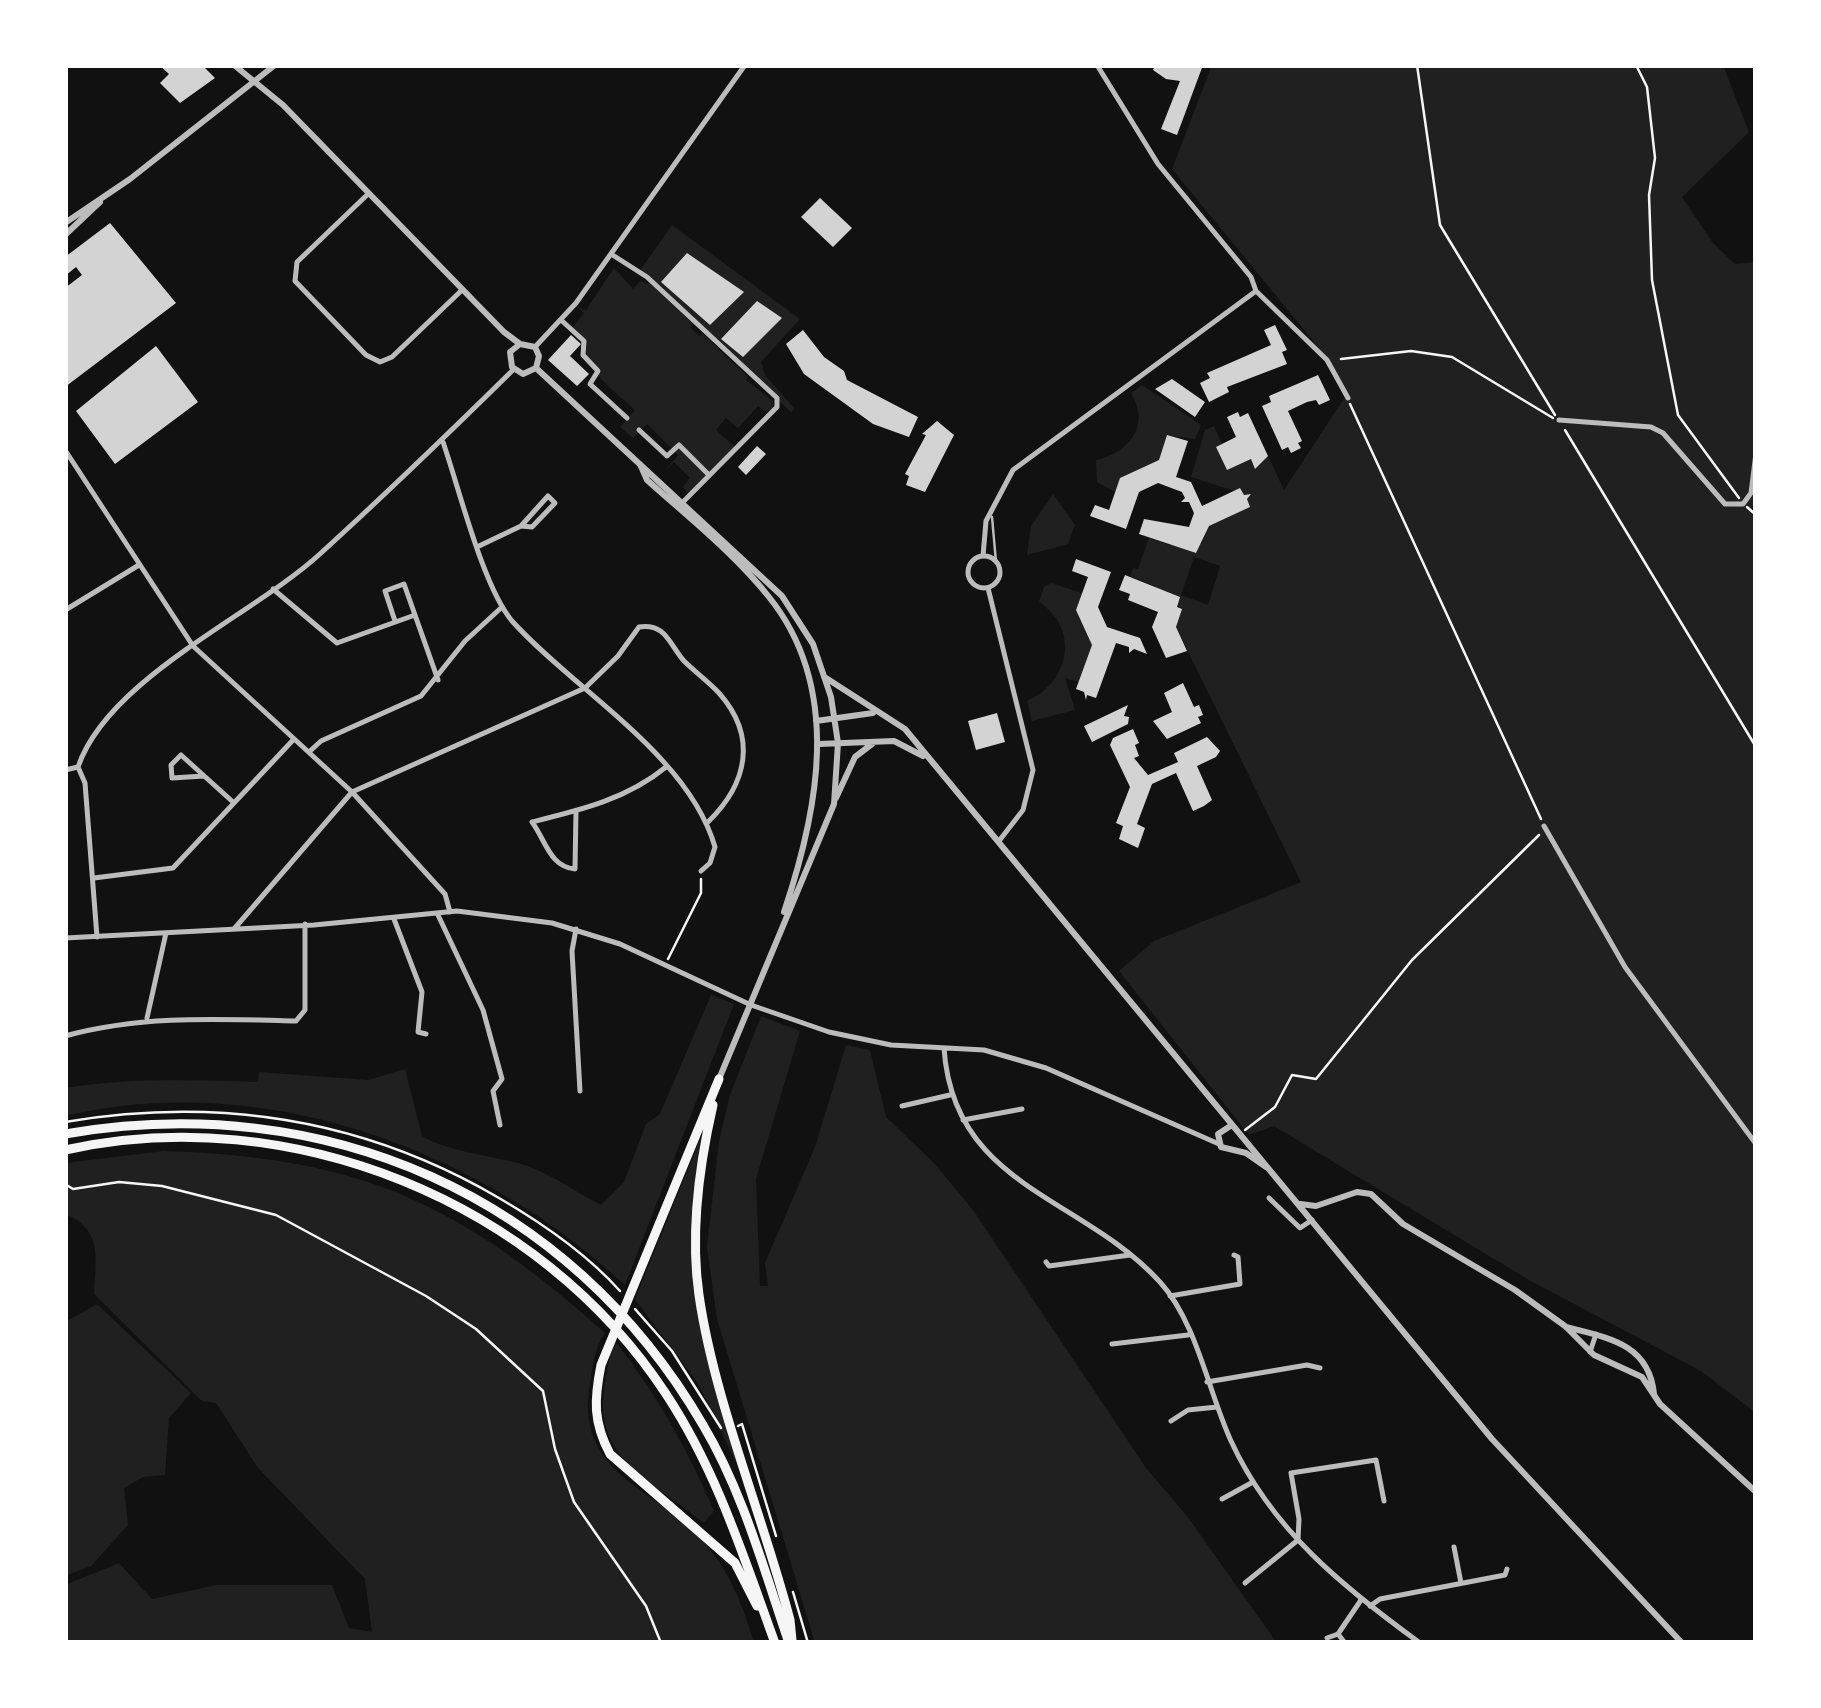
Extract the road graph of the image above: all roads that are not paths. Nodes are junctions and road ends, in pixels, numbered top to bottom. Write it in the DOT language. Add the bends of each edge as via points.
graph roads {
  1 [pos="234,65"];
  2 [pos="275,65"];
  3 [pos="745,65"];
  4 [pos="1098,65"];
  5 [pos="255,81"];
  6 [pos="368,194"];
  7 [pos="104,198"];
  8 [pos="65,223"];
  9 [pos="65,235"];
  10 [pos="611,254"];
  11 [pos="462,290"];
  12 [pos="1256,292"];
  13 [pos="561,320"];
  14 [pos="504,332"];
  15 [pos="520,344"];
  16 [pos="535,347"];
  17 [pos="512,349"];
  18 [pos="536,368"];
  19 [pos="514,369"];
  20 [pos="1348,398"];
  21 [pos="627,418"];
  22 [pos="1558,420"];
  23 [pos="639,430"];
  24 [pos="443,442"];
  25 [pos="65,450"];
  26 [pos="1756,453"];
  27 [pos="710,474"];
  28 [pos="682,503"];
  29 [pos="991,510"];
  30 [pos="521,526"];
  31 [pos="479,546"];
  32 [pos="983,556"];
  33 [pos="996,562"];
  34 [pos="139,564"];
  35 [pos="988,588"];
  36 [pos="273,589"];
  37 [pos="502,607"];
  38 [pos="67,608"];
  39 [pos="415,615"];
  40 [pos="394,621"];
  41 [pos="193,646"];
  42 [pos="826,678"];
  43 [pos="438,680"];
  44 [pos="585,688"];
  45 [pos="881,714"];
  46 [pos="836,718"];
  47 [pos="816,720"];
  48 [pos="294,739"];
  49 [pos="878,741"];
  50 [pos="838,743"];
  51 [pos="819,744"];
  52 [pos="309,752"];
  53 [pos="927,759"];
  54 [pos="78,767"];
  55 [pos="666,767"];
  56 [pos="65,770"];
  57 [pos="204,776"];
  58 [pos="352,792"];
  59 [pos="233,802"];
  60 [pos="834,804"];
  61 [pos="576,811"];
  62 [pos="708,822"];
  63 [pos="1544,826"];
  64 [pos="999,841"];
  65 [pos="701,871"];
  66 [pos="94,878"];
  67 [pos="450,912"];
  68 [pos="438,915"];
  69 [pos="394,919"];
  70 [pos="305,924"];
  71 [pos="234,929"];
  72 [pos="576,930"];
  73 [pos="166,933"];
  74 [pos="97,937"];
  75 [pos="65,938"];
  76 [pos="774,942"];
  77 [pos="147,1019"];
  78 [pos="426,1034"];
  79 [pos="65,1036"];
  80 [pos="944,1048"];
  81 [pos="720,1079"];
  82 [pos="580,1090"];
  83 [pos="950,1095"];
  84 [pos="902,1106"];
  85 [pos="1219,1108"];
  86 [pos="1022,1109"];
  87 [pos="963,1120"];
  88 [pos="500,1125"];
  89 [pos="1233,1125"];
  90 [pos="1220,1131"];
  91 [pos="65,1134"];
  92 [pos="1242,1134"];
  93 [pos="1200,1138"];
  94 [pos="1219,1144"];
  95 [pos="1756,1144"];
  96 [pos="65,1150"];
  97 [pos="1236,1150"];
  98 [pos="1272,1172"];
  99 [pos="1270,1198"];
  100 [pos="1299,1204"];
  101 [pos="1312,1220"];
  102 [pos="1133,1255"];
  103 [pos="1234,1255"];
  104 [pos="1046,1262"];
  105 [pos="1170,1296"];
  106 [pos="1565,1326"];
  107 [pos="1596,1334"];
  108 [pos="1188,1335"];
  109 [pos="1112,1344"];
  110 [pos="1590,1352"];
  111 [pos="1320,1368"];
  112 [pos="1207,1382"];
  113 [pos="1655,1398"];
  114 [pos="1216,1406"];
  115 [pos="1171,1421"];
  116 [pos="1253,1482"];
  117 [pos="1756,1492"];
  118 [pos="1222,1499"];
  119 [pos="1384,1501"];
  120 [pos="1298,1540"];
  121 [pos="1454,1546"];
  122 [pos="1508,1569"];
  123 [pos="1244,1583"];
  124 [pos="1460,1584"];
  125 [pos="1361,1600"];
  126 [pos="1370,1606"];
  127 [pos="1338,1634"];
  128 [pos="1327,1638"];
  129 [pos="775,1643"];
  130 [pos="790,1643"];
  131 [pos="1345,1643"];
  132 [pos="1420,1643"];
  133 [pos="1682,1643"];
  1 -- 5 [label="street"];
  2 -- 5 [label="street"];
  3 -- 10 [label="street"];
  4 -- 12 [label="street" via="1158,164 1252,277"];
  5 -- 6 [label="street"];
  5 -- 7 [label="street"];
  6 -- 11 [label="street"];
  6 -- 11 [label="street" via="294,273 366,356 392,357"];
  7 -- 8 [label="street"];
  7 -- 9 [label="street"];
  10 -- 13 [label="street"];
  10 -- 27 [label="street" via="647,278 777,398 777,406"];
  11 -- 14 [label="street"];
  12 -- 20 [label="street" via="1327,360"];
  12 -- 29 [label="street" via="1040,446 1013,470"];
  13 -- 16 [label="street"];
  13 -- 21 [label="street" via="584,341 583,355 598,371 590,384"];
  14 -- 15 [label="street"];
  14 -- 17 [label="street"];
  15 -- 16 [label="street"];
  15 -- 17 [label="street"];
  16 -- 18 [label="street"];
  17 -- 19 [label="street"];
  18 -- 19 [label="street" via="524,374"];
  18 -- 28 [label="street" via="640,464 648,480"];
  19 -- 24 [label="street"];
  22 -- 26 [label="street" via="1652,427 1725,504 1743,504 1750,493"];
  23 -- 27 [label="street" via="668,456 679,445"];
  24 -- 31 [label="street"];
  24 -- 36 [label="street" via="371,511"];
  25 -- 34 [label="street"];
  27 -- 28 [label="street"];
  28 -- 42 [label="street" via="765,578 804,626"];
  28 -- 47 [label="street" via="769,596 801,658"];
  29 -- 32 [label="street"];
  29 -- 33 [label="lane"];
  30 -- 30 [label="street" via="532,526 556,504 548,496"];
  30 -- 31 [label="street"];
  31 -- 37 [label="street"];
  32 -- 33 [label="street"];
  32 -- 35 [label="street" via="970,564 968,575"];
  33 -- 35 [label="street" via="1000,575"];
  34 -- 38 [label="street"];
  34 -- 41 [label="street"];
  35 -- 64 [label="street" via="1034,770 1024,810"];
  36 -- 40 [label="street" via="337,644"];
  36 -- 41 [label="street"];
  37 -- 43 [label="street" via="465,641"];
  37 -- 44 [label="street"];
  39 -- 40 [label="street"];
  39 -- 40 [label="street" via="404,584 385,591"];
  39 -- 43 [label="street"];
  41 -- 48 [label="street"];
  41 -- 54 [label="street" via="124,702 85,748"];
  42 -- 45 [label="street"];
  42 -- 46 [label="street"];
  43 -- 52 [label="street" via="422,696"];
  44 -- 55 [label="street"];
  44 -- 58 [label="street"];
  44 -- 62 [label="street" via="639,627 664,632 720,694 742,743 739,785"];
  45 -- 46 [label="street"];
  45 -- 53 [label="street" via="902,726"];
  46 -- 47 [label="street"];
  46 -- 50 [label="street"];
  47 -- 51 [label="street"];
  48 -- 52 [label="street"];
  48 -- 59 [label="street"];
  49 -- 50 [label="street"];
  49 -- 53 [label="street" via="902,743"];
  49 -- 60 [label="street" via="855,756"];
  50 -- 51 [label="street"];
  50 -- 60 [label="street"];
  51 -- 76 [label="street" via="812,820"];
  52 -- 58 [label="street"];
  53 -- 64 [label="street"];
  54 -- 56 [label="street"];
  54 -- 66 [label="street"];
  55 -- 61 [label="street" via="640,789"];
  55 -- 62 [label="street"];
  57 -- 57 [label="street" via="180,754 172,765 172,778"];
  57 -- 59 [label="street"];
  58 -- 67 [label="street" via="445,894"];
  58 -- 71 [label="street"];
  59 -- 66 [label="street" via="170,869"];
  60 -- 76 [label="street"];
  61 -- 61 [label="street" via="532,822 562,868 575,869"];
  62 -- 65 [label="street" via="715,848"];
  63 -- 95 [label="street" via="1625,967"];
  64 -- 85 [label="street"];
  66 -- 74 [label="street"];
  67 -- 68 [label="street"];
  67 -- 72 [label="street"];
  68 -- 69 [label="street"];
  68 -- 88 [label="street" via="496,1051 502,1078 493,1091"];
  69 -- 70 [label="street"];
  69 -- 78 [label="street" via="422,992 418,1032"];
  70 -- 71 [label="street"];
  70 -- 77 [label="street" via="306,1010 296,1021"];
  71 -- 73 [label="street"];
  72 -- 80 [label="street" via="794,1020 861,1040"];
  72 -- 82 [label="street"];
  73 -- 74 [label="street"];
  73 -- 77 [label="street"];
  74 -- 75 [label="street"];
  76 -- 81 [label="street"];
  77 -- 79 [label="street"];
  80 -- 83 [label="street"];
  80 -- 93 [label="street" via="984,1050 1046,1068"];
  81 -- 129 [label="highway" via="601,1364 594,1402 597,1430 610,1454 735,1563"];
  81 -- 130 [label="highway" via="699,1188 698,1292 786,1602"];
  83 -- 84 [label="street"];
  83 -- 87 [label="street"];
  85 -- 89 [label="street"];
  85 -- 90 [label="street"];
  86 -- 87 [label="street"];
  87 -- 102 [label="street" via="1012,1178"];
  89 -- 90 [label="street"];
  89 -- 92 [label="street"];
  90 -- 93 [label="street"];
  90 -- 94 [label="street"];
  91 -- 130 [label="highway" via="130,1124 277,1128 407,1164 497,1211 605,1296 643,1336 705,1427"];
  92 -- 97 [label="street"];
  92 -- 98 [label="street"];
  93 -- 94 [label="street"];
  94 -- 97 [label="street"];
  96 -- 129 [label="highway" via="204,1138 332,1157 415,1185 525,1247 634,1349 695,1442"];
  97 -- 98 [label="street"];
  98 -- 100 [label="street"];
  99 -- 101 [label="street" via="1300,1228"];
  100 -- 101 [label="street"];
  100 -- 106 [label="street" via="1371,1194 1403,1224"];
  101 -- 133 [label="street" via="1492,1438"];
  102 -- 104 [label="street"];
  102 -- 105 [label="street"];
  103 -- 105 [label="street" via="1240,1284"];
  105 -- 108 [label="street"];
  106 -- 107 [label="street"];
  106 -- 110 [label="street"];
  107 -- 110 [label="street"];
  107 -- 113 [label="street" via="1645,1361"];
  108 -- 109 [label="street"];
  108 -- 112 [label="street"];
  110 -- 113 [label="street" via="1642,1377"];
  111 -- 112 [label="street"];
  112 -- 114 [label="street"];
  113 -- 117 [label="street"];
  114 -- 115 [label="street" via="1188,1410"];
  114 -- 116 [label="street"];
  116 -- 118 [label="street"];
  116 -- 120 [label="street"];
  119 -- 120 [label="street" via="1376,1460 1290,1473"];
  120 -- 123 [label="street"];
  120 -- 125 [label="street"];
  121 -- 124 [label="street"];
  122 -- 124 [label="street"];
  124 -- 126 [label="street" via="1380,1598"];
  125 -- 126 [label="street"];
  125 -- 127 [label="street"];
  126 -- 132 [label="street"];
  127 -- 128 [label="street"];
  127 -- 131 [label="street"];
}
